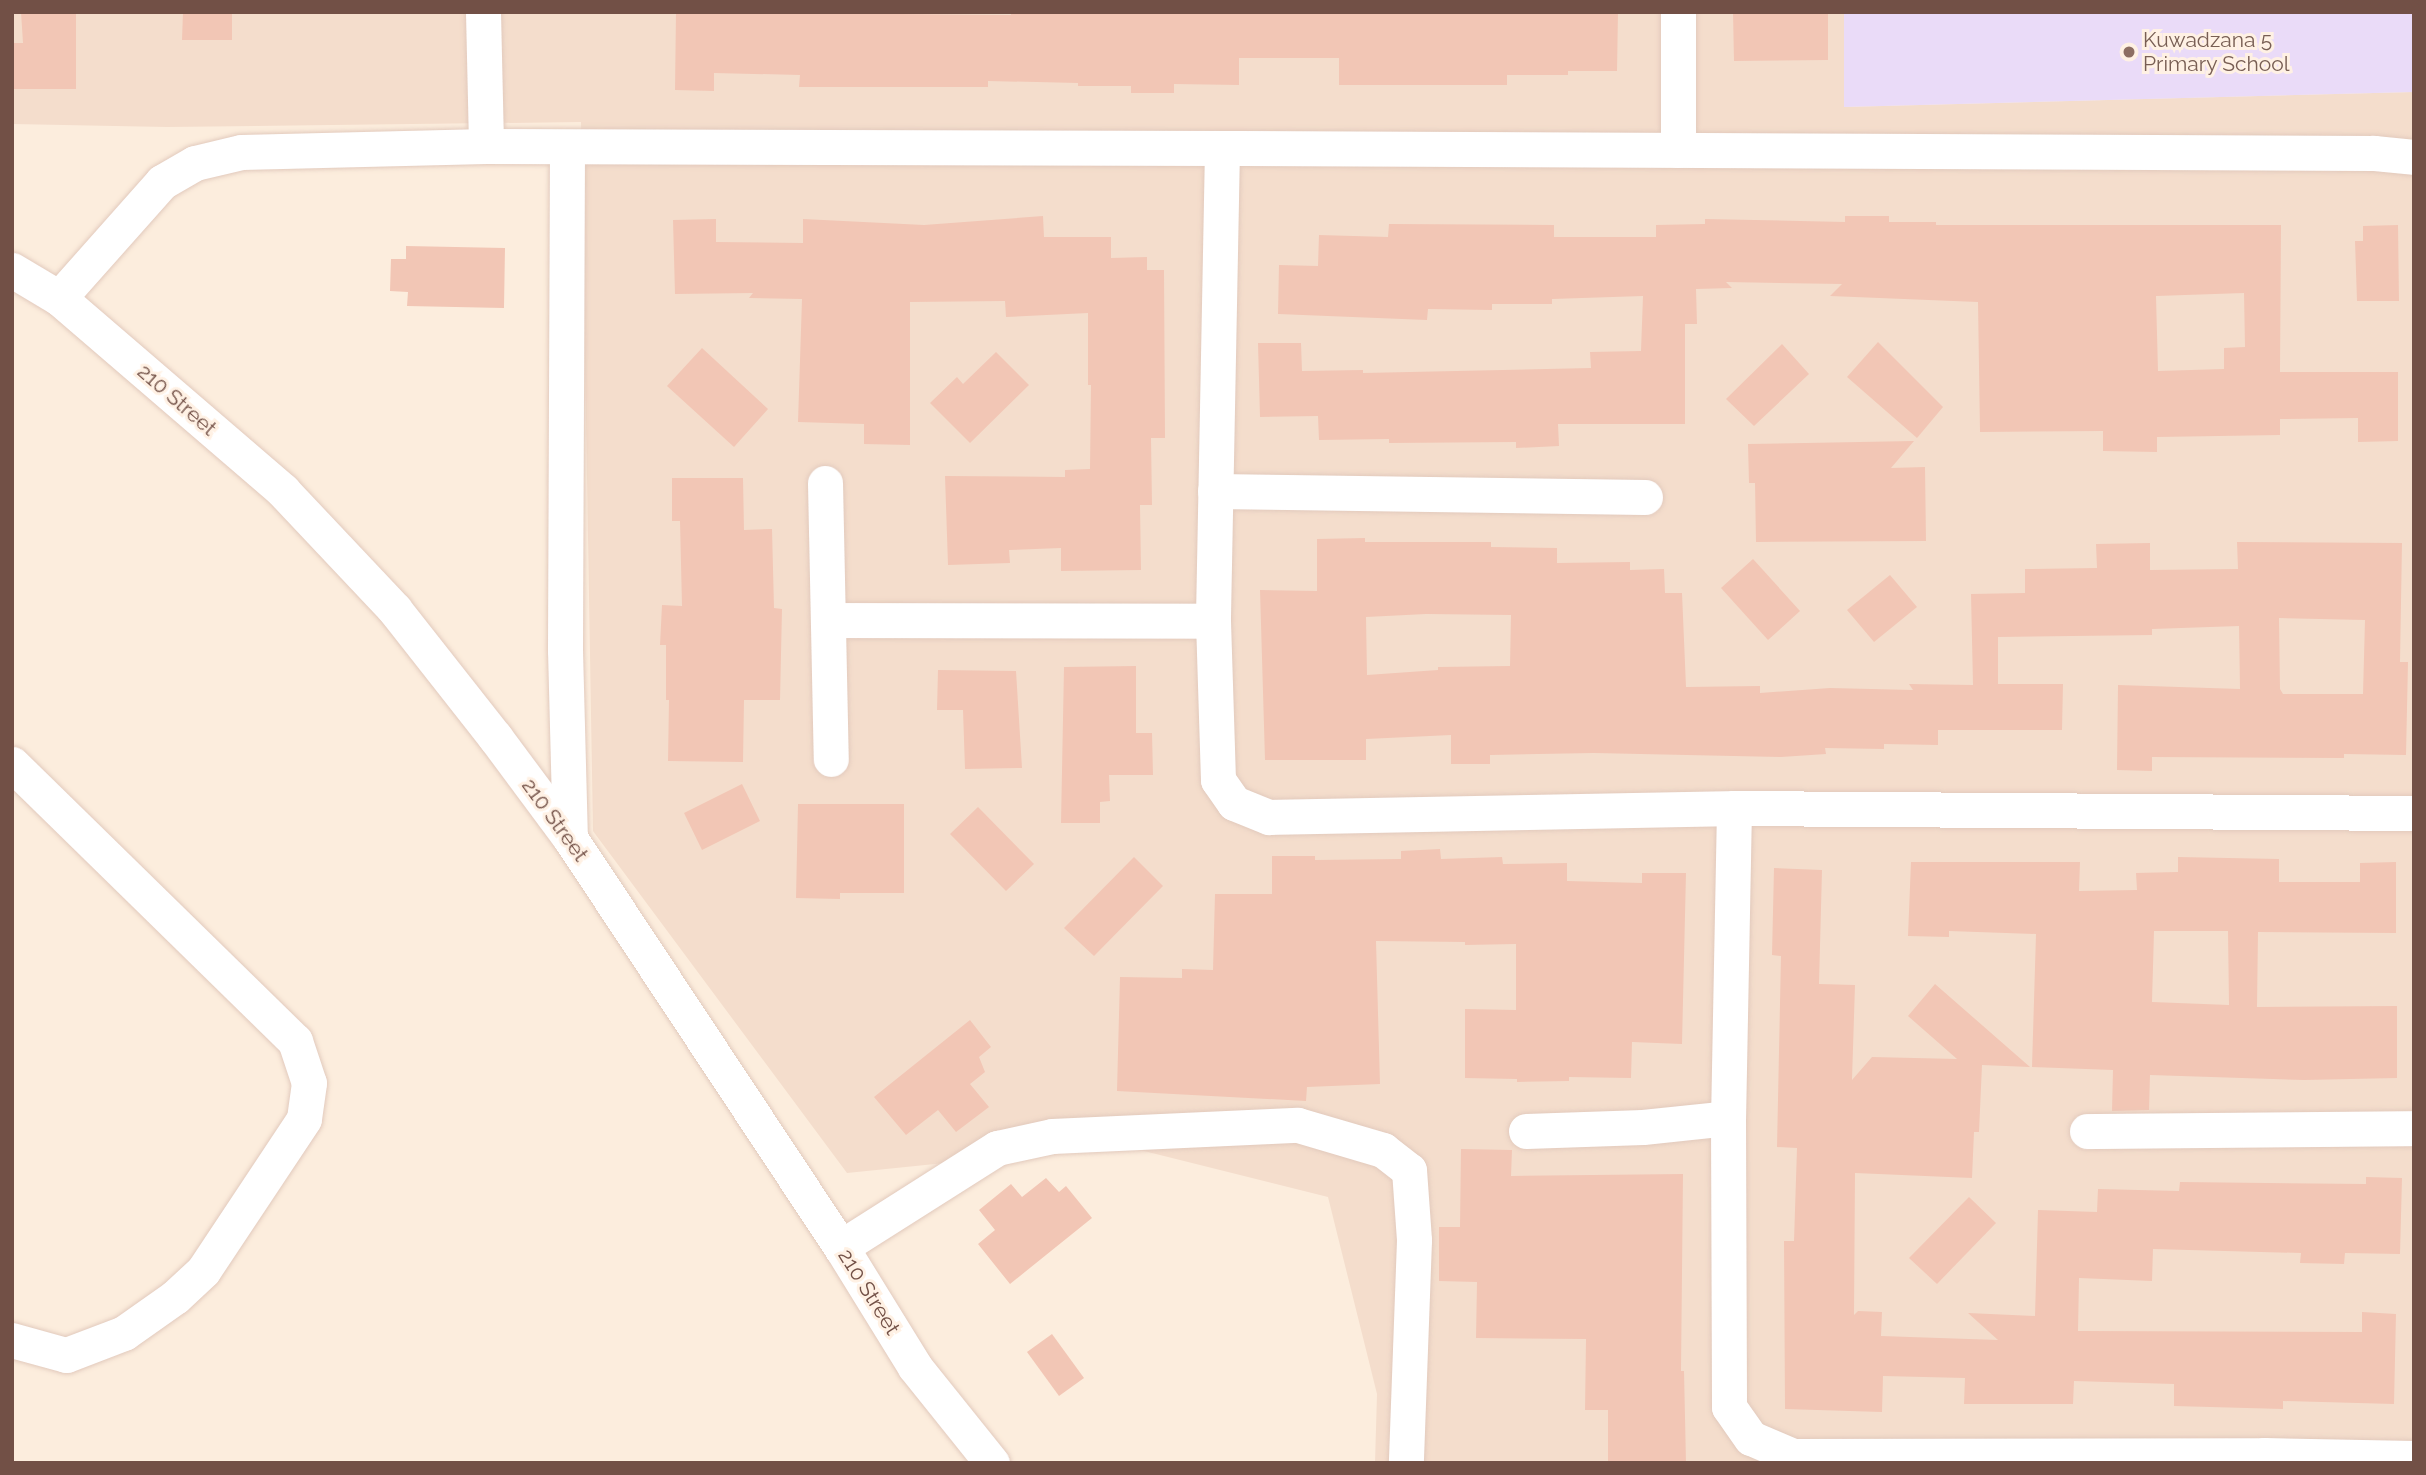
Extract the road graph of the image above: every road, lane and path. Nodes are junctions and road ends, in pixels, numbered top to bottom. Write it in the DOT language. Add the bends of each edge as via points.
graph roads {
  1 [pos="483,12"];
  2 [pos="1678,12"];
  3 [pos="486,146"];
  4 [pos="568,147"];
  5 [pos="1222,148"];
  6 [pos="1678,150"];
  7 [pos="2414,157"];
  8 [pos="12,270"];
  9 [pos="60,299"];
  10 [pos="825,482"];
  11 [pos="1215,491"];
  12 [pos="1645,497"];
  13 [pos="828,620"];
  14 [pos="1213,621"];
  15 [pos="831,759"];
  16 [pos="12,764"];
  17 [pos="1734,808"];
  18 [pos="2414,813"];
  19 [pos="570,838"];
  20 [pos="1728,1118"];
  21 [pos="2414,1128"];
  22 [pos="1526,1131"];
  23 [pos="2087,1131"];
  24 [pos="841,1247"];
  25 [pos="12,1339"];
  26 [pos="2414,1458"];
  27 [pos="1793,1459"];
  28 [pos="2264,1459"];
  29 [pos="992,1463"];
  30 [pos="1405,1463"];
  1 -- 3 [label="street"];
  2 -- 6 [label="street"];
  3 -- 4 [label="street"];
  3 -- 9 [label="street" via="241,152 195,163 162,182"];
  4 -- 5 [label="street"];
  4 -- 19 [label="street" via="565,650"];
  5 -- 6 [label="street"];
  5 -- 11 [label="street"];
  6 -- 7 [label="street"];
  8 -- 9 [label="street, 210 Street"];
  9 -- 19 [label="street, 210 Street" via="283,491 342,551 437,663"];
  10 -- 13 [label="street"];
  11 -- 12 [label="street"];
  11 -- 14 [label="street"];
  13 -- 14 [label="street"];
  13 -- 15 [label="street"];
  14 -- 17 [label="street" via="1218,780 1234,803 1269,817"];
  16 -- 25 [label="street" via="295,1041 309,1083 304,1119 203,1271 174,1297 124,1333 66,1355"];
  17 -- 18 [label="street"];
  17 -- 20 [label="street"];
  19 -- 24 [label="street, 210 Street"];
  20 -- 22 [label="street" via="1631,1128"];
  20 -- 27 [label="street" via="1729,1407 1751,1438"];
  21 -- 23 [label="street"];
  24 -- 29 [label="street, 210 Street" via="915,1367"];
  24 -- 30 [label="street" via="998,1147 1052,1136 1298,1125 1383,1150 1409,1170 1414,1240"];
  26 -- 28 [label="street"];
  27 -- 28 [label="street"];
}
